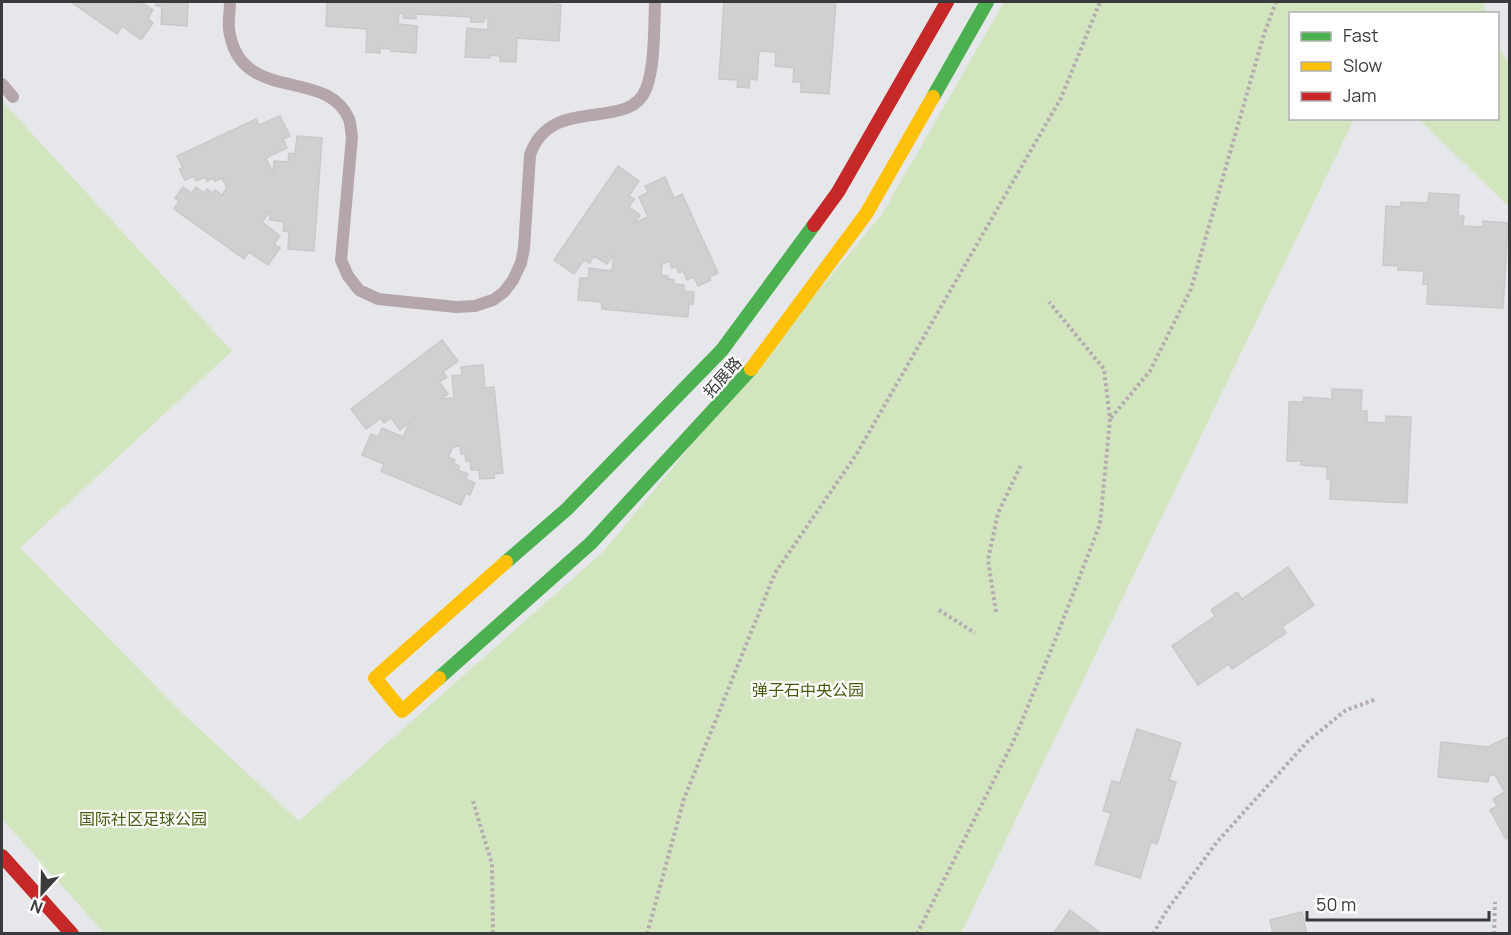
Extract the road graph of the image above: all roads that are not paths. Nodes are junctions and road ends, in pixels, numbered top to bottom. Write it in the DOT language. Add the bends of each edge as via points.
graph roads {
  1 [pos="230,2"];
  2 [pos="655,2"];
  3 [pos="948,2"];
  4 [pos="987,2"];
  5 [pos="2,84"];
  6 [pos="13,97"];
  7 [pos="2,856"];
  8 [pos="72,933"];
  1 -- 2 [label="lane" via="229,28 242,61 258,75 275,82 323,93 349,119 352,137 341,260 348,276 359,290 378,299 456,306 475,306 493,300 513,280 524,248 534,142 558,122 617,111 633,104 645,91 650,77"];
  3 -- 4 [label="main road, 拓展路" via="838,192 722,350 567,509 375,678 402,711 591,543 747,375 866,213"];
  5 -- 6 [label="lane"];
  7 -- 8 [label="main road"];
}
